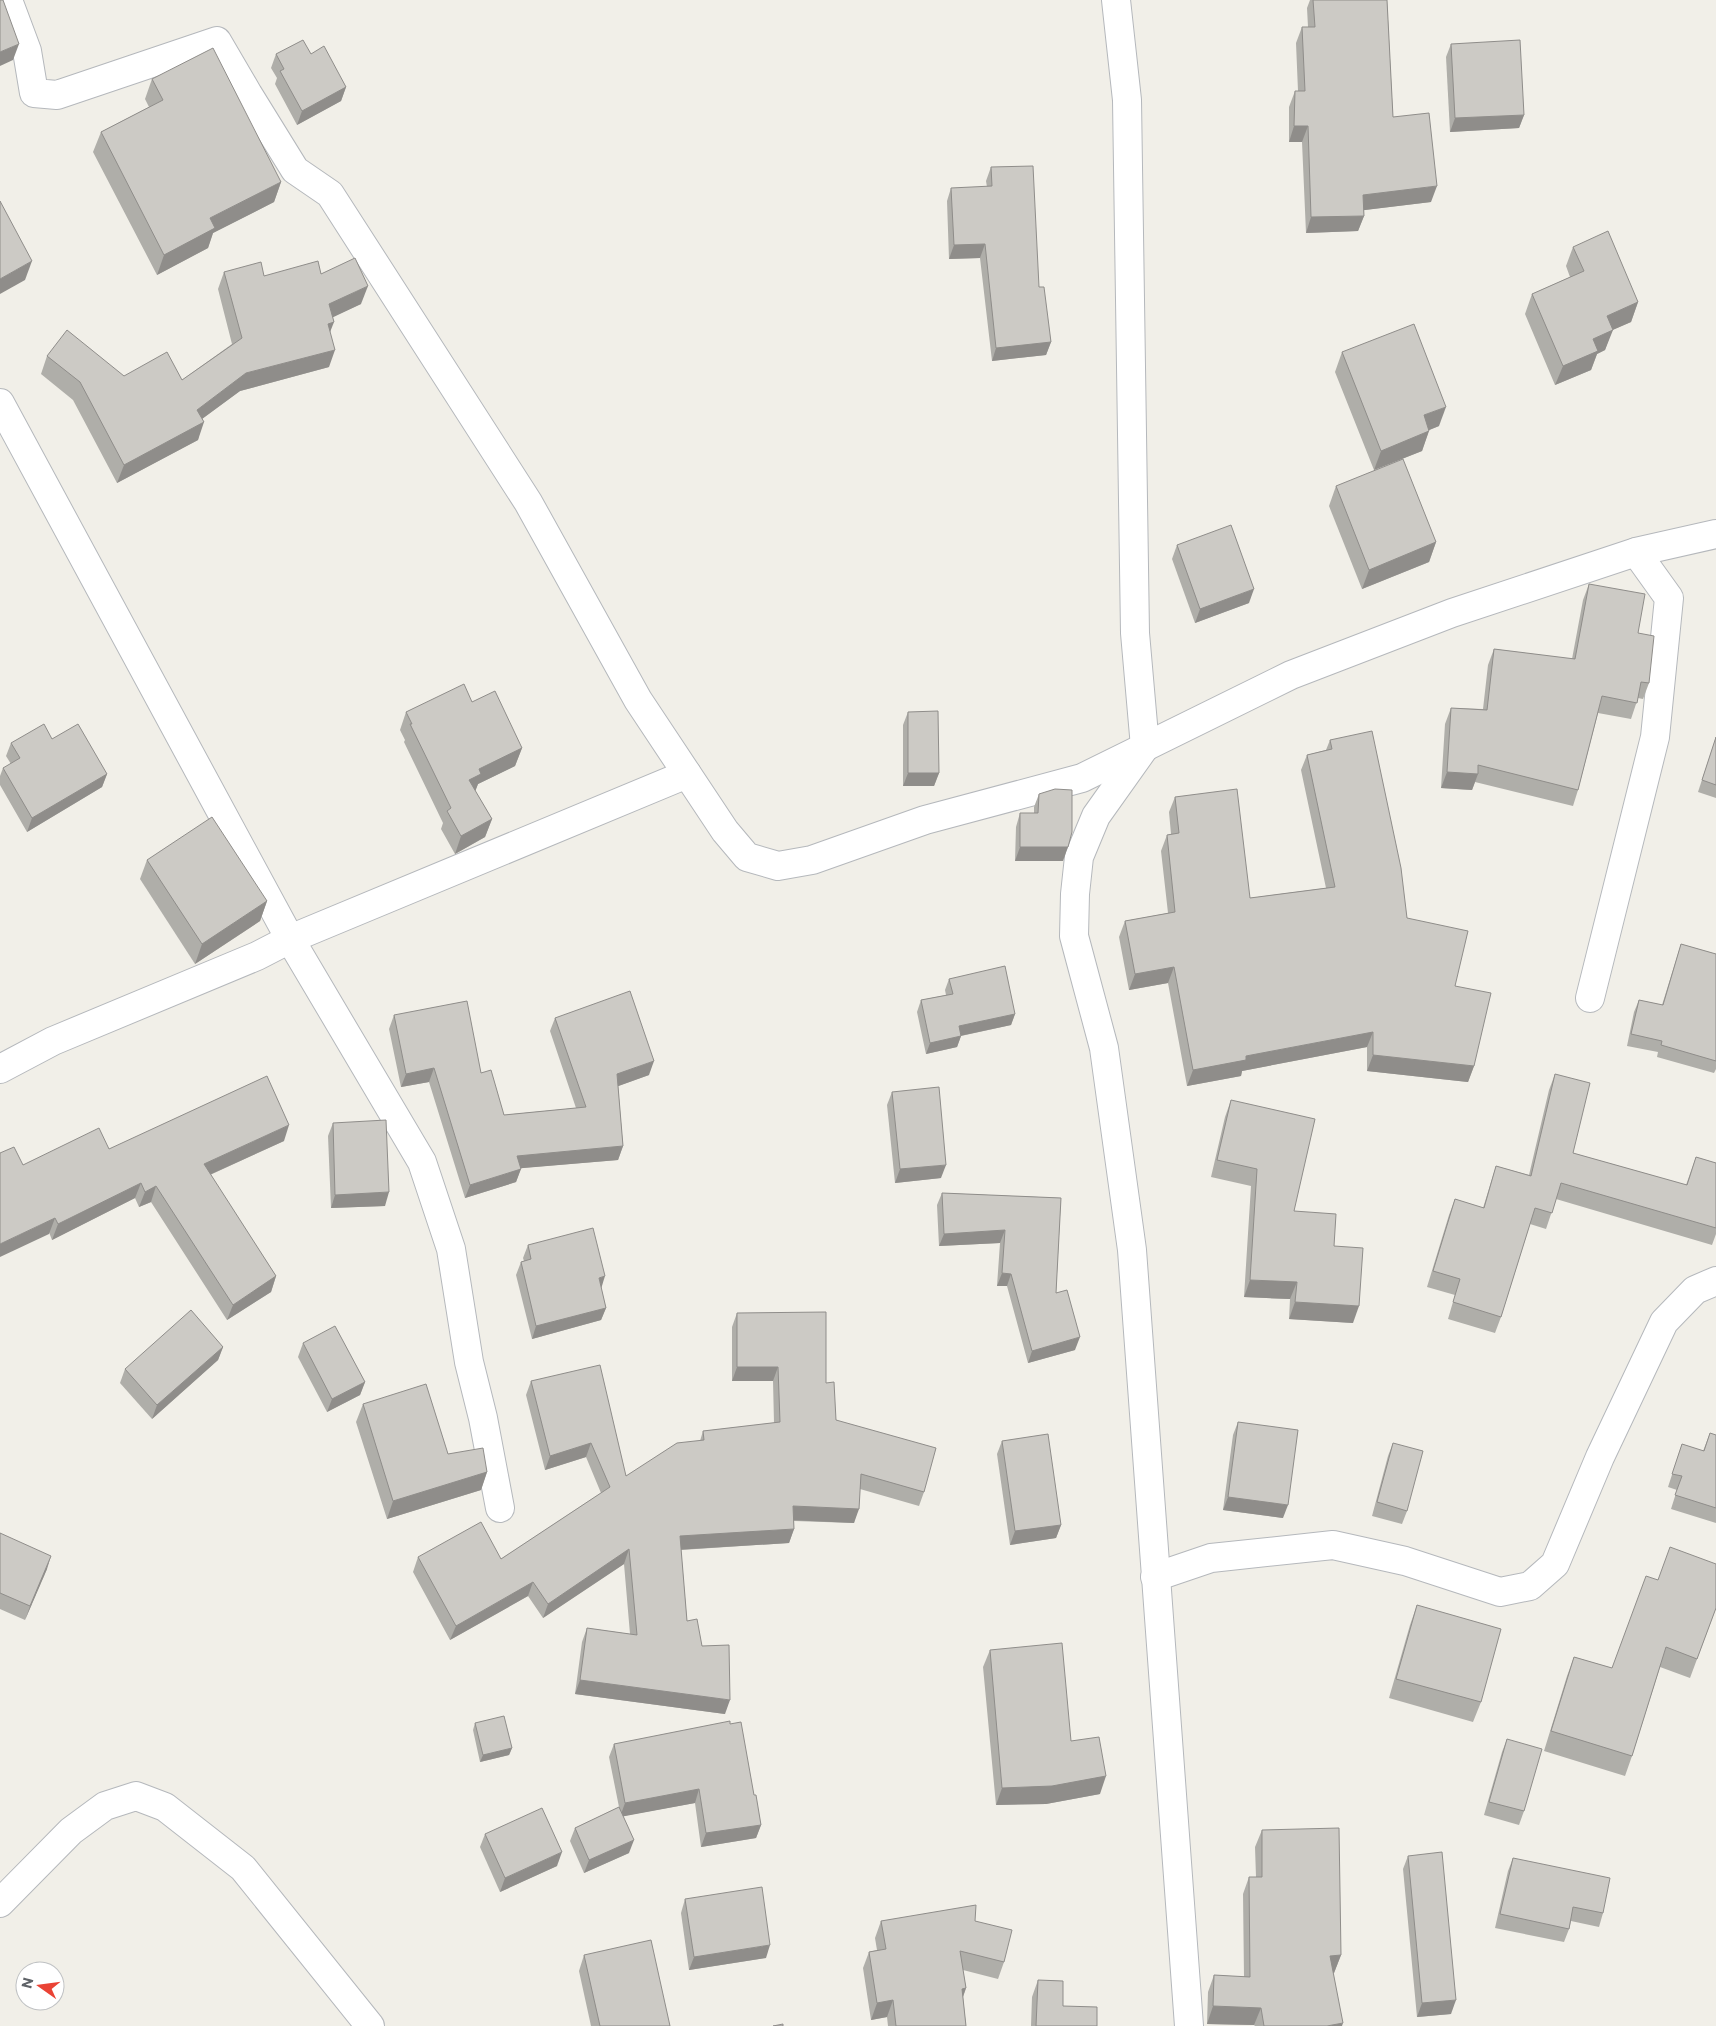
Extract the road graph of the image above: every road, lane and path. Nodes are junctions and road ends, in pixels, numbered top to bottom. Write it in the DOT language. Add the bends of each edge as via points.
graph roads {
  1 [pos="8,0"];
  2 [pos="1116,0"];
  3 [pos="0,402"];
  4 [pos="1716,534"];
  5 [pos="1636,552"];
  6 [pos="1145,747"];
  7 [pos="687,774"];
  8 [pos="290,939"];
  9 [pos="1590,998"];
  10 [pos="0,1069"];
  11 [pos="1716,1281"];
  12 [pos="500,1508"];
  13 [pos="1155,1577"];
  14 [pos="0,1903"];
  15 [pos="370,2026"];
  16 [pos="1189,2026"];
  1 -- 7 [label="street" via="27,51 34,93 57,95 217,41 295,170 330,194 528,502 638,700"];
  2 -- 6 [label="street" via="1127,100 1134,633"];
  3 -- 8 [label="street"];
  4 -- 5 [label="street"];
  5 -- 6 [label="street" via="1452,613 1291,675"];
  5 -- 9 [label="street" via="1670,598 1656,737"];
  6 -- 7 [label="street" via="1082,778 925,820 812,860 778,866 747,856 725,831"];
  6 -- 13 [label="street" via="1096,816 1079,857 1074,894 1074,936 1104,1048 1132,1250"];
  7 -- 8 [label="street"];
  8 -- 10 [label="street" via="257,956 53,1041"];
  8 -- 12 [label="street" via="422,1162 451,1249 469,1362"];
  11 -- 13 [label="street" via="1695,1290 1664,1322 1600,1457 1555,1564 1530,1586 1500,1592 1405,1562 1333,1545 1211,1558"];
  13 -- 16 [label="street"];
  14 -- 15 [label="street" via="71,1831 105,1806 136,1796 165,1807 243,1868"];
}
